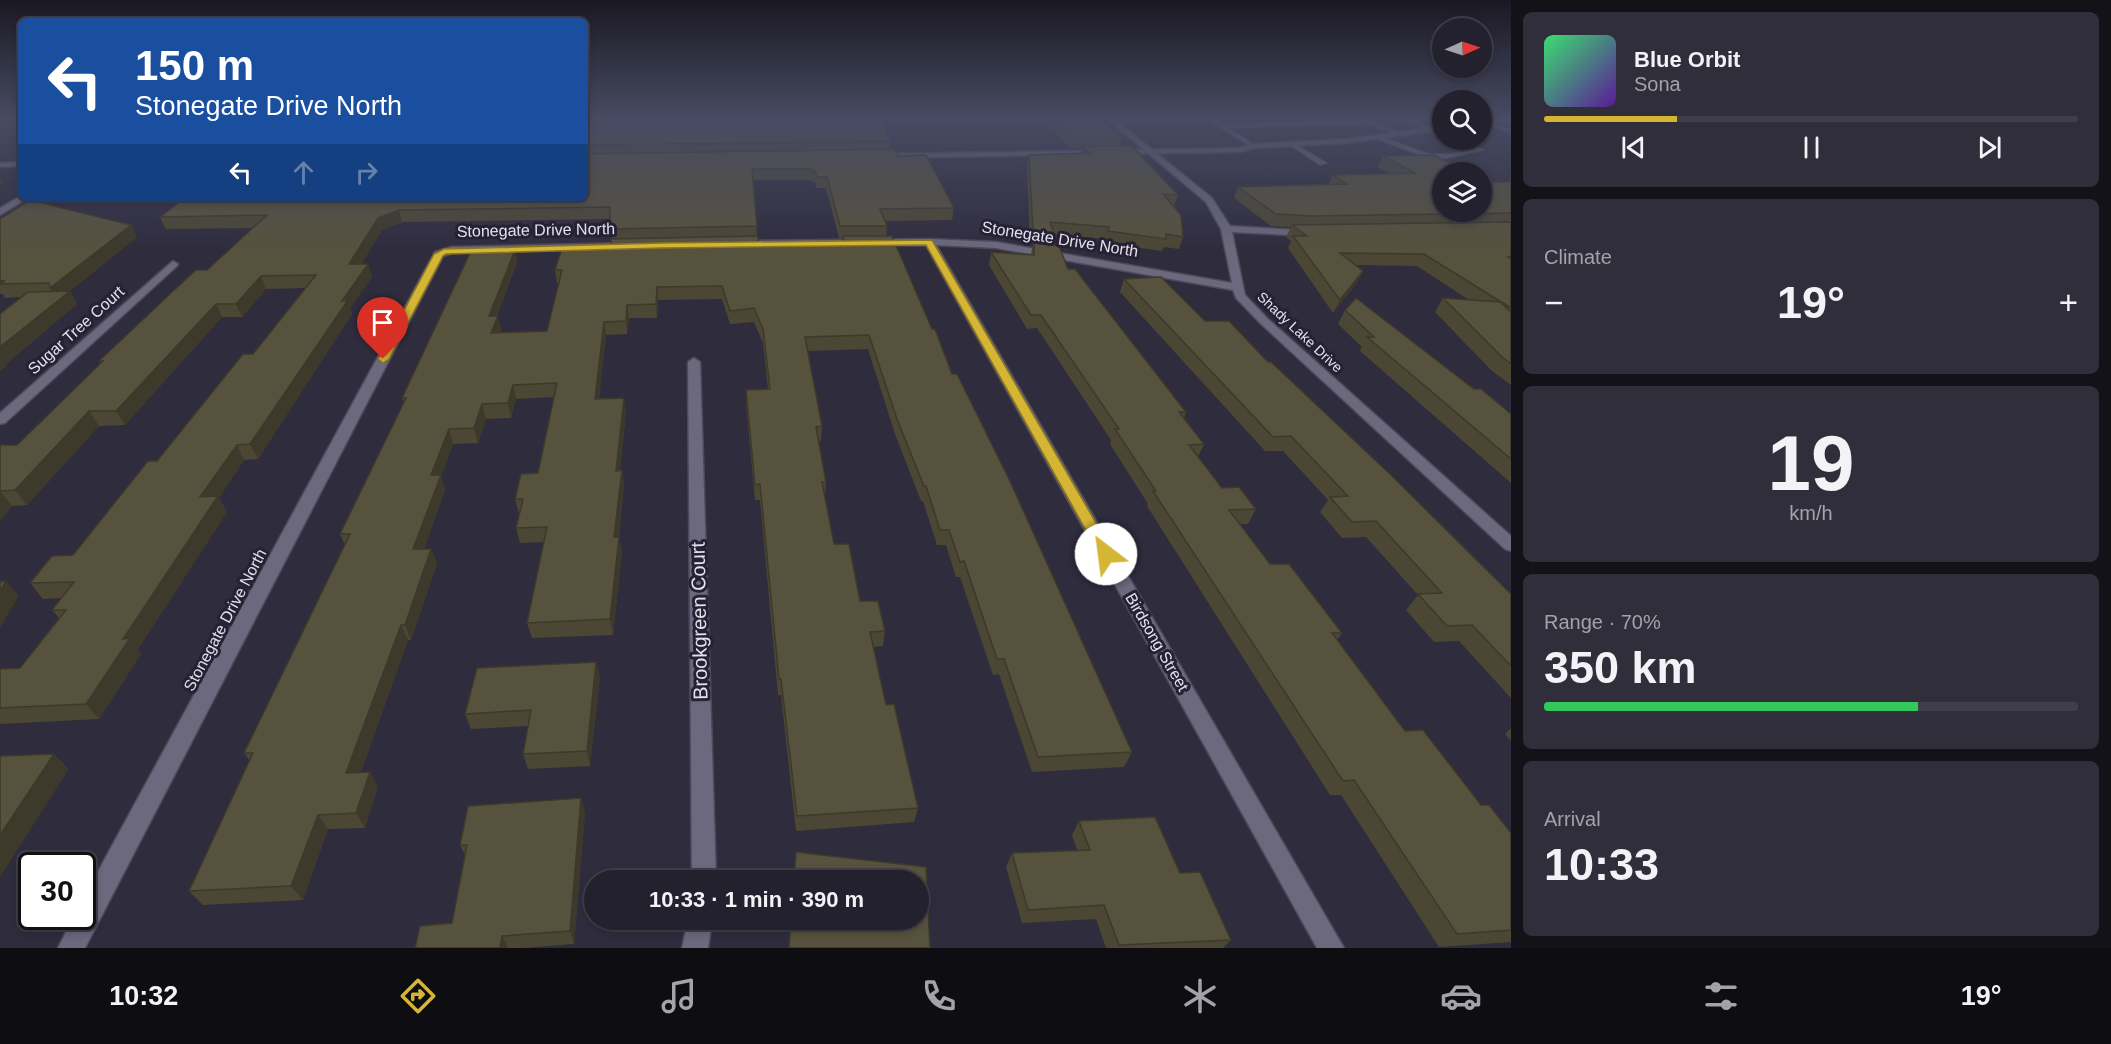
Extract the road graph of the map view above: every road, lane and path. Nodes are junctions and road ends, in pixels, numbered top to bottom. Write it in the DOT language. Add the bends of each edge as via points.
graph roads {
  1 [pos="1163,162"];
  2 [pos="18,164"];
  3 [pos="0,165"];
  4 [pos="18,201"];
  5 [pos="11,205"];
  6 [pos="0,206"];
  7 [pos="0,212"];
  8 [pos="1226,229"];
  9 [pos="1316,232"];
  10 [pos="929,242"];
  11 [pos="720,244"];
  12 [pos="650,246"];
  13 [pos="173,264"];
  14 [pos="1237,287"];
  15 [pos="694,362"];
  16 [pos="0,420"];
  17 [pos="1511,545"];
  18 [pos="704,870"];
  19 [pos="698,930"];
  20 [pos="71,948"];
  21 [pos="695,948"];
  22 [pos="1331,948"];
  1 -- 8 [label="street, Shady Lake Drive" via="1209,200"];
  2 -- 3 [label="street"];
  4 -- 5 [label="street"];
  5 -- 6 [label="lane"];
  5 -- 7 [label="street"];
  8 -- 9 [label="street"];
  8 -- 14 [label="street, Shady Lake Drive"];
  10 -- 11 [label="street, Stonegate Drive North"];
  10 -- 14 [label="street, Stonegate Drive North" via="1031,249"];
  10 -- 22 [label="street, Birdsong Street"];
  12 -- 20 [label="street, Stonegate Drive North" via="451,250 439,254"];
  13 -- 16 [label="street, Sugar Tree Court"];
  14 -- 17 [label="street, Shady Lake Drive" via="1240,296 1264,321"];
  15 -- 18 [label="street, Brookgreen Court"];
  19 -- 21 [label="street"];
}
